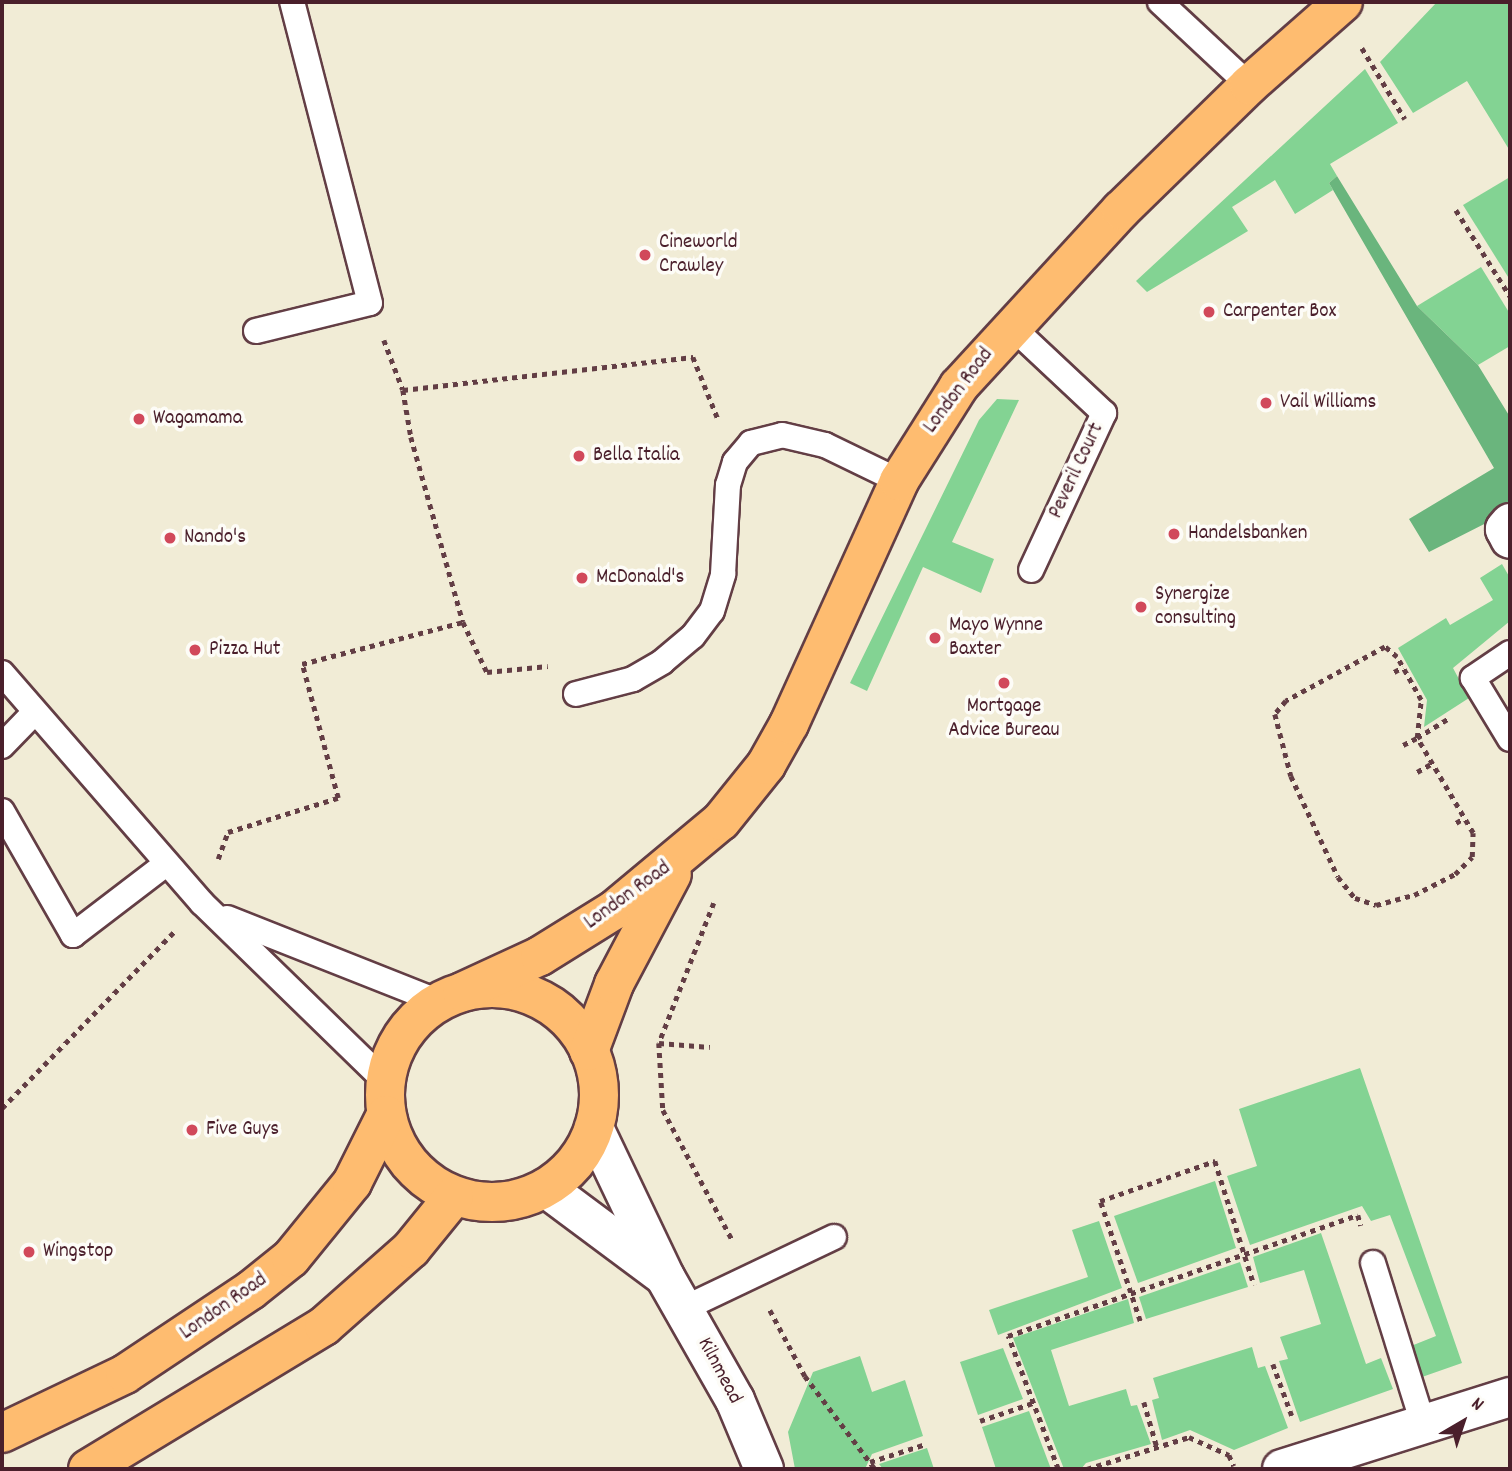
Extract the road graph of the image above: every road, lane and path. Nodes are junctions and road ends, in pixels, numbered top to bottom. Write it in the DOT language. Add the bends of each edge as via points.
graph roads {
  1 [pos="292,2"];
  2 [pos="1160,2"];
  3 [pos="1340,5"];
  4 [pos="1249,85"];
  5 [pos="1405,119"];
  6 [pos="1456,210"];
  7 [pos="1510,296"];
  8 [pos="370,303"];
  9 [pos="1010,326"];
  10 [pos="256,331"];
  11 [pos="402,390"];
  12 [pos="735,463"];
  13 [pos="898,481"];
  14 [pos="1510,523"];
  15 [pos="1510,539"];
  16 [pos="1031,569"];
  17 [pos="463,622"];
  18 [pos="1510,653"];
  19 [pos="1403,667"];
  20 [pos="1394,672"];
  21 [pos="2,673"];
  22 [pos="576,694"];
  23 [pos="1483,695"];
  24 [pos="34,713"];
  25 [pos="1417,738"];
  26 [pos="1510,738"];
  27 [pos="1403,745"];
  28 [pos="2,746"];
  29 [pos="1432,764"];
  30 [pos="1417,772"];
  31 [pos="2,811"];
  32 [pos="1464,818"];
  33 [pos="1456,823"];
  34 [pos="682,857"];
  35 [pos="166,864"];
  36 [pos="717,895"];
  37 [pos="209,909"];
  38 [pos="450,997"];
  39 [pos="659,1043"];
  40 [pos="710,1047"];
  41 [pos="589,1051"];
  42 [pos="385,1098"];
  43 [pos="2,1108"];
  44 [pos="594,1128"];
  45 [pos="546,1188"];
  46 [pos="454,1196"];
  47 [pos="834,1237"];
  48 [pos="1245,1254"];
  49 [pos="1373,1263"];
  50 [pos="665,1277"];
  51 [pos="752,1277"];
  52 [pos="1254,1285"];
  53 [pos="1133,1293"];
  54 [pos="685,1308"];
  55 [pos="1140,1321"];
  56 [pos="1273,1364"];
  57 [pos="1510,1397"];
  58 [pos="1144,1402"];
  59 [pos="1033,1403"];
  60 [pos="980,1421"];
  61 [pos="1423,1424"];
  62 [pos="2,1433"];
  63 [pos="926,1444"];
  64 [pos="1157,1447"];
  65 [pos="870,1462"];
  66 [pos="1295,1465"];
  67 [pos="88,1469"];
  68 [pos="764,1469"];
  69 [pos="875,1469"];
  70 [pos="1058,1469"];
  71 [pos="1087,1469"];
  72 [pos="1235,1469"];
  1 -- 8 [label="lane"];
  2 -- 4 [label="lane"];
  3 -- 4 [label="main road, London Road"];
  3 -- 5 [label="path"];
  4 -- 9 [label="main road, London Road"];
  6 -- 7 [label="path"];
  8 -- 10 [label="lane"];
  8 -- 11 [label="path"];
  9 -- 13 [label="main road, London Road" via="959,386"];
  9 -- 16 [label="lane, Peveril Court" via="1104,413"];
  11 -- 12 [label="path" via="693,357"];
  11 -- 17 [label="path"];
  12 -- 13 [label="lane" via="751,443 782,435 824,445"];
  12 -- 22 [label="lane" via="728,485 723,574 712,611 694,636 662,662 633,679"];
  13 -- 34 [label="main road, London Road" via="766,765 721,821"];
  14 -- 15 [label="street" via="1504,529"];
  17 -- 22 [label="path" via="488,672 555,665"];
  17 -- 37 [label="path" via="302,664 338,798 228,832"];
  18 -- 23 [label="lane" via="1473,678"];
  19 -- 20 [label="path"];
  19 -- 25 [label="path" via="1422,700"];
  19 -- 32 [label="path" via="1385,647 1286,701 1275,714 1292,776 1338,877 1355,898 1376,905 1414,895 1455,874 1472,857 1473,833"];
  21 -- 24 [label="lane"];
  23 -- 25 [label="path"];
  23 -- 26 [label="lane"];
  24 -- 28 [label="lane"];
  24 -- 35 [label="lane"];
  25 -- 27 [label="path"];
  25 -- 29 [label="path"];
  29 -- 30 [label="path"];
  29 -- 32 [label="path"];
  31 -- 35 [label="lane" via="73,935"];
  32 -- 33 [label="path"];
  34 -- 38 [label="main road, London Road" via="614,910 540,956"];
  34 -- 41 [label="main road, London Road" via="614,984"];
  35 -- 37 [label="lane"];
  36 -- 39 [label="path"];
  37 -- 38 [label="lane"];
  37 -- 42 [label="lane"];
  37 -- 43 [label="path"];
  38 -- 41 [label="main road" via="488,988 519,992 548,1004 571,1023"];
  38 -- 42 [label="main road" via="409,1027 394,1050"];
  39 -- 40 [label="path"];
  39 -- 51 [label="path" via="663,1110"];
  41 -- 44 [label="main road" via="599,1103"];
  42 -- 46 [label="main road" via="396,1143 415,1170"];
  42 -- 62 [label="main road, London Road" via="352,1183 291,1258 125,1374"];
  44 -- 45 [label="main road" via="583,1152"];
  44 -- 50 [label="street, Kilnmead"];
  45 -- 46 [label="main road" via="501,1202"];
  45 -- 50 [label="street, Kilnmead"];
  46 -- 67 [label="main road" via="411,1249 324,1326"];
  47 -- 51 [label="lane"];
  48 -- 49 [label="path" via="1358,1215"];
  48 -- 52 [label="path"];
  48 -- 53 [label="path"];
  48 -- 53 [label="path" via="1215,1161 1100,1201"];
  49 -- 61 [label="lane"];
  50 -- 54 [label="street, Kilnmead"];
  51 -- 54 [label="lane"];
  51 -- 65 [label="path" via="805,1376"];
  53 -- 55 [label="path"];
  53 -- 59 [label="path" via="1008,1336"];
  54 -- 68 [label="street, Kilnmead" via="735,1400"];
  56 -- 66 [label="path"];
  57 -- 61 [label="street"];
  58 -- 64 [label="path"];
  59 -- 60 [label="path"];
  59 -- 70 [label="path"];
  61 -- 66 [label="street"];
  63 -- 65 [label="path"];
  64 -- 71 [label="path"];
  64 -- 72 [label="path" via="1189,1437 1229,1455"];
  65 -- 69 [label="path"];
}
